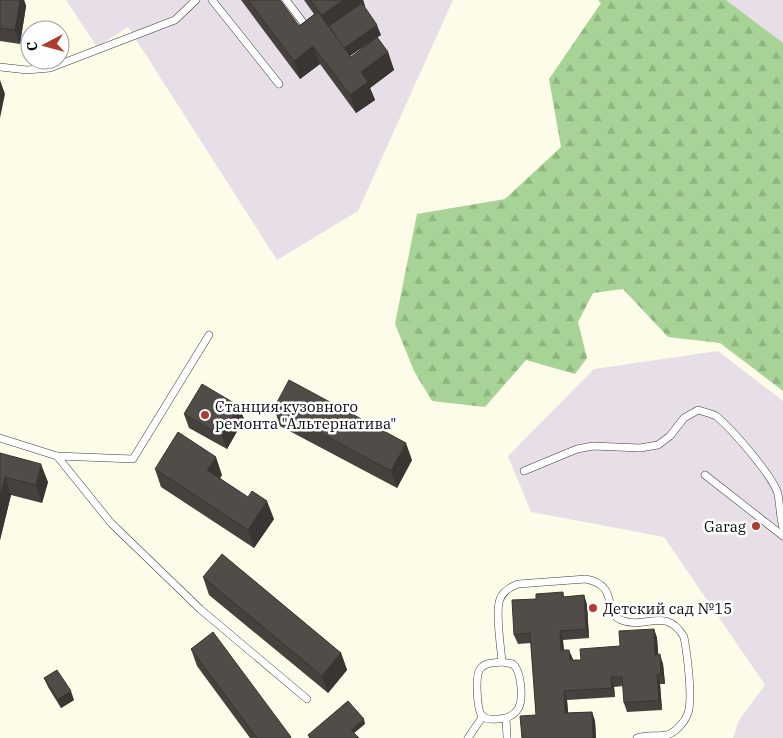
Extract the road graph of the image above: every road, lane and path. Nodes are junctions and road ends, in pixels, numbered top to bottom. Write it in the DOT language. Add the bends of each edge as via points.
graph roads {
  1 [pos="196,0"];
  2 [pos="212,0"];
  3 [pos="286,0"];
  4 [pos="305,25"];
  5 [pos="0,67"];
  6 [pos="279,84"];
  7 [pos="209,335"];
  8 [pos="0,438"];
  9 [pos="57,456"];
  10 [pos="524,471"];
  11 [pos="704,474"];
  12 [pos="783,528"];
  13 [pos="783,536"];
  14 [pos="502,662"];
  15 [pos="307,699"];
  16 [pos="483,716"];
  17 [pos="506,718"];
  18 [pos="468,738"];
  19 [pos="507,738"];
  20 [pos="637,738"];
  1 -- 5 [label="lane" via="175,20 50,68"];
  2 -- 6 [label="lane"];
  3 -- 4 [label="lane"];
  7 -- 9 [label="lane" via="133,459"];
  8 -- 9 [label="lane"];
  9 -- 15 [label="lane" via="111,523 200,609"];
  10 -- 12 [label="lane" via="577,449 658,445 684,418 698,410 714,415 735,434 763,468 778,493"];
  11 -- 13 [label="lane"];
  14 -- 16 [label="lane" via="489,663 478,673 479,709"];
  14 -- 17 [label="lane" via="513,664 519,672 521,702 517,712"];
  14 -- 20 [label="lane" via="499,600 504,592 518,584 595,581 608,592 612,611 622,620 673,623 684,637 686,646 688,714 675,731"];
  16 -- 17 [label="lane"];
  16 -- 18 [label="lane"];
  17 -- 19 [label="lane"];
}
